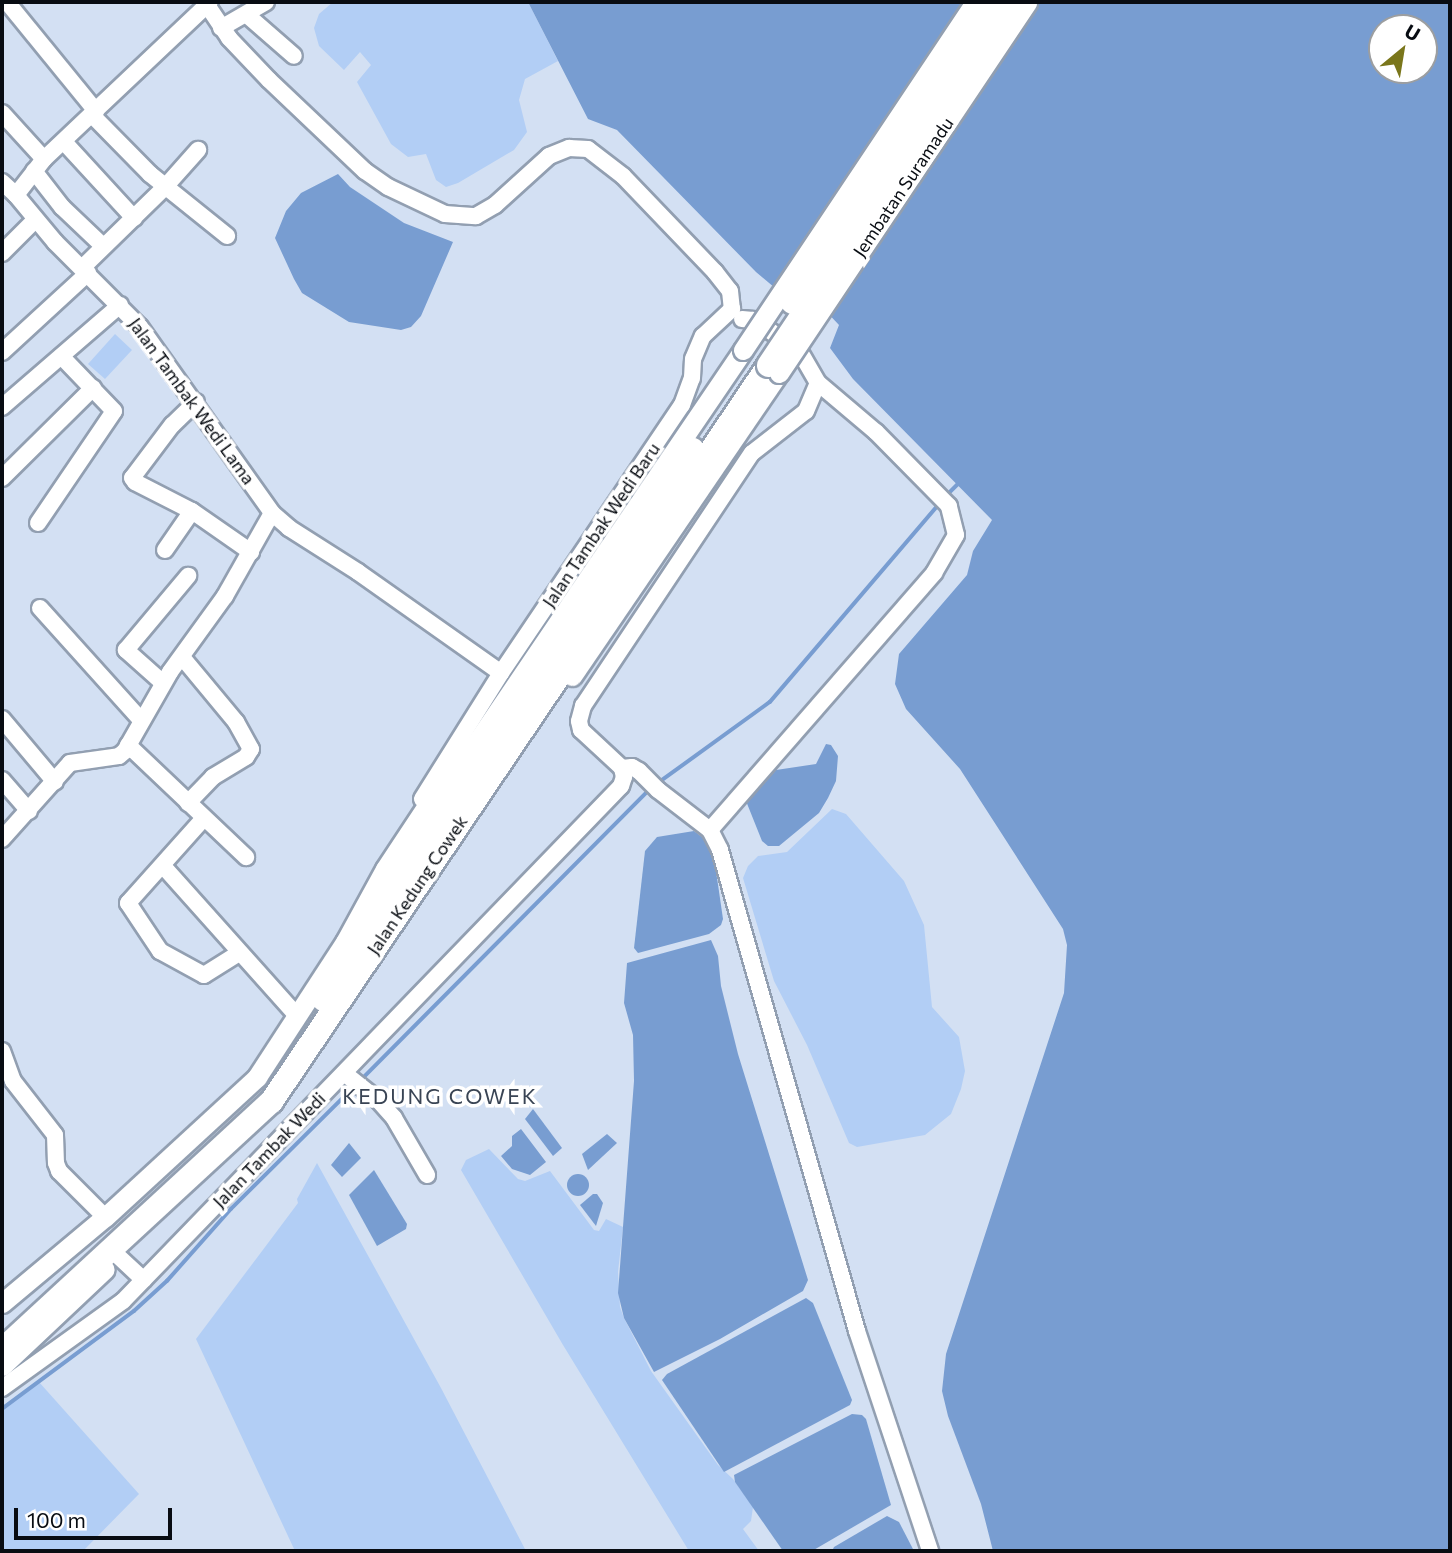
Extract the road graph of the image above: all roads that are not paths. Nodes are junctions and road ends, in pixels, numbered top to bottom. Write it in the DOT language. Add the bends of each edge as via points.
graph roads {
  1 [pos="7,2"];
  2 [pos="266,2"];
  3 [pos="975,2"];
  4 [pos="991,2"];
  5 [pos="1011,2"];
  6 [pos="1027,2"];
  7 [pos="208,3"];
  8 [pos="247,15"];
  9 [pos="221,28"];
  10 [pos="294,55"];
  11 [pos="2,113"];
  12 [pos="94,113"];
  13 [pos="65,143"];
  14 [pos="198,150"];
  15 [pos="39,165"];
  16 [pos="2,182"];
  17 [pos="165,187"];
  18 [pos="16,195"];
  19 [pos="134,218"];
  20 [pos="35,220"];
  21 [pos="227,236"];
  22 [pos="103,246"];
  23 [pos="2,253"];
  24 [pos="86,270"];
  25 [pos="120,305"];
  26 [pos="737,314"];
  27 [pos="2,352"];
  28 [pos="61,356"];
  29 [pos="762,361"];
  30 [pos="818,383"];
  31 [pos="93,388"];
  32 [pos="196,402"];
  33 [pos="2,407"];
  34 [pos="2,478"];
  35 [pos="192,511"];
  36 [pos="272,513"];
  37 [pos="38,523"];
  38 [pos="165,550"];
  39 [pos="251,552"];
  40 [pos="188,576"];
  41 [pos="40,608"];
  42 [pos="182,657"];
  43 [pos="501,673"];
  44 [pos="163,683"];
  45 [pos="2,719"];
  46 [pos="141,720"];
  47 [pos="128,745"];
  48 [pos="622,768"];
  49 [pos="2,780"];
  50 [pos="55,782"];
  51 [pos="188,803"];
  52 [pos="29,811"];
  53 [pos="204,818"];
  54 [pos="710,830"];
  55 [pos="3,835"];
  56 [pos="246,857"];
  57 [pos="391,860"];
  58 [pos="164,867"];
  59 [pos="239,953"];
  60 [pos="298,1017"];
  61 [pos="2,1051"];
  62 [pos="4,1072"];
  63 [pos="353,1080"];
  64 [pos="427,1175"];
  65 [pos="104,1217"];
  66 [pos="118,1256"];
  67 [pos="144,1280"];
  68 [pos="2,1303"];
  69 [pos="2,1328"];
  70 [pos="2,1349"];
  71 [pos="3,1377"];
  72 [pos="930,1551"];
  1 -- 12 [label="street"];
  2 -- 8 [label="street"];
  3 -- 29 [label="main road, bridge"];
  4 -- 29 [label="highway, Jembatan Suramadu, bridge"];
  5 -- 29 [label="highway, Jembatan Suramadu, bridge"];
  6 -- 29 [label="main road, Jembatan Suramadu, bridge"];
  7 -- 9 [label="street"];
  7 -- 12 [label="street"];
  8 -- 9 [label="street"];
  8 -- 10 [label="street"];
  9 -- 26 [label="street" via="365,171 445,214 476,216 495,205 549,156 569,148 588,149 623,176 715,272 730,291"];
  11 -- 15 [label="street"];
  12 -- 13 [label="street"];
  12 -- 17 [label="street"];
  13 -- 15 [label="street"];
  13 -- 19 [label="street"];
  14 -- 17 [label="street"];
  15 -- 18 [label="street"];
  15 -- 22 [label="street" via="62,207"];
  16 -- 18 [label="street, Jalan Tambak Wedi Lama"];
  17 -- 19 [label="street"];
  17 -- 21 [label="street"];
  18 -- 20 [label="street, Jalan Tambak Wedi Lama"];
  19 -- 22 [label="street"];
  20 -- 23 [label="street"];
  20 -- 24 [label="street, Jalan Tambak Wedi Lama"];
  22 -- 24 [label="street"];
  24 -- 25 [label="street, Jalan Tambak Wedi Lama"];
  24 -- 27 [label="street"];
  25 -- 28 [label="street"];
  25 -- 32 [label="street, Jalan Tambak Wedi Lama"];
  26 -- 30 [label="street" via="748,329 803,360"];
  26 -- 43 [label="street, Jalan Tambak Wedi Baru" via="704,336 696,349 682,405"];
  28 -- 31 [label="street"];
  28 -- 33 [label="street"];
  29 -- 57 [label="main road" via="434,795"];
  29 -- 66 [label="main road" via="287,1094 265,1120"];
  29 -- 69 [label="highway, Jalan Kedung Cowek" via="428,837 265,1084"];
  29 -- 70 [label="highway, Jalan Kedung Cowek" via="271,1101"];
  30 -- 48 [label="street" via="806,411 752,453 583,706 582,730"];
  30 -- 54 [label="street" via="876,432 949,506 956,535 934,573"];
  31 -- 34 [label="street"];
  31 -- 37 [label="street" via="113,409 113,415"];
  32 -- 35 [label="street" via="172,425 132,478"];
  32 -- 36 [label="street, Jalan Tambak Wedi Lama"];
  35 -- 38 [label="street"];
  35 -- 39 [label="street"];
  36 -- 39 [label="street"];
  36 -- 43 [label="street, Jalan Tambak Wedi Lama"];
  39 -- 42 [label="street"];
  40 -- 44 [label="street" via="126,650"];
  41 -- 46 [label="street"];
  42 -- 44 [label="street"];
  42 -- 51 [label="street" via="236,722 251,749"];
  43 -- 57 [label="street, Jalan Tambak Wedi Baru" via="419,803"];
  44 -- 46 [label="street"];
  45 -- 50 [label="street"];
  46 -- 47 [label="street"];
  47 -- 50 [label="street" via="119,756 74,761"];
  47 -- 51 [label="street"];
  48 -- 54 [label="street" via="632,767"];
  48 -- 63 [label="street, Jalan Tambak Wedi" via="621,786"];
  49 -- 52 [label="street"];
  50 -- 52 [label="street"];
  51 -- 53 [label="street"];
  52 -- 55 [label="street"];
  53 -- 56 [label="street"];
  53 -- 58 [label="street"];
  54 -- 72 [label="street" via="720,850 857,1331"];
  57 -- 60 [label="main road, Jalan Tambak Wedi Baru"];
  58 -- 59 [label="street"];
  58 -- 59 [label="street" via="128,903 160,951 204,975"];
  59 -- 60 [label="street"];
  60 -- 65 [label="main road, Jalan Tambak Wedi Baru" via="246,1090"];
  61 -- 62 [label="street"];
  62 -- 65 [label="street" via="55,1135 59,1171"];
  63 -- 64 [label="street" via="394,1118"];
  63 -- 67 [label="street, Jalan Tambak Wedi"];
  65 -- 68 [label="main road"];
  66 -- 67 [label="street"];
  66 -- 71 [label="main road"];
  67 -- 71 [label="street, Jalan Tambak Wedi" via="123,1301"];
}
